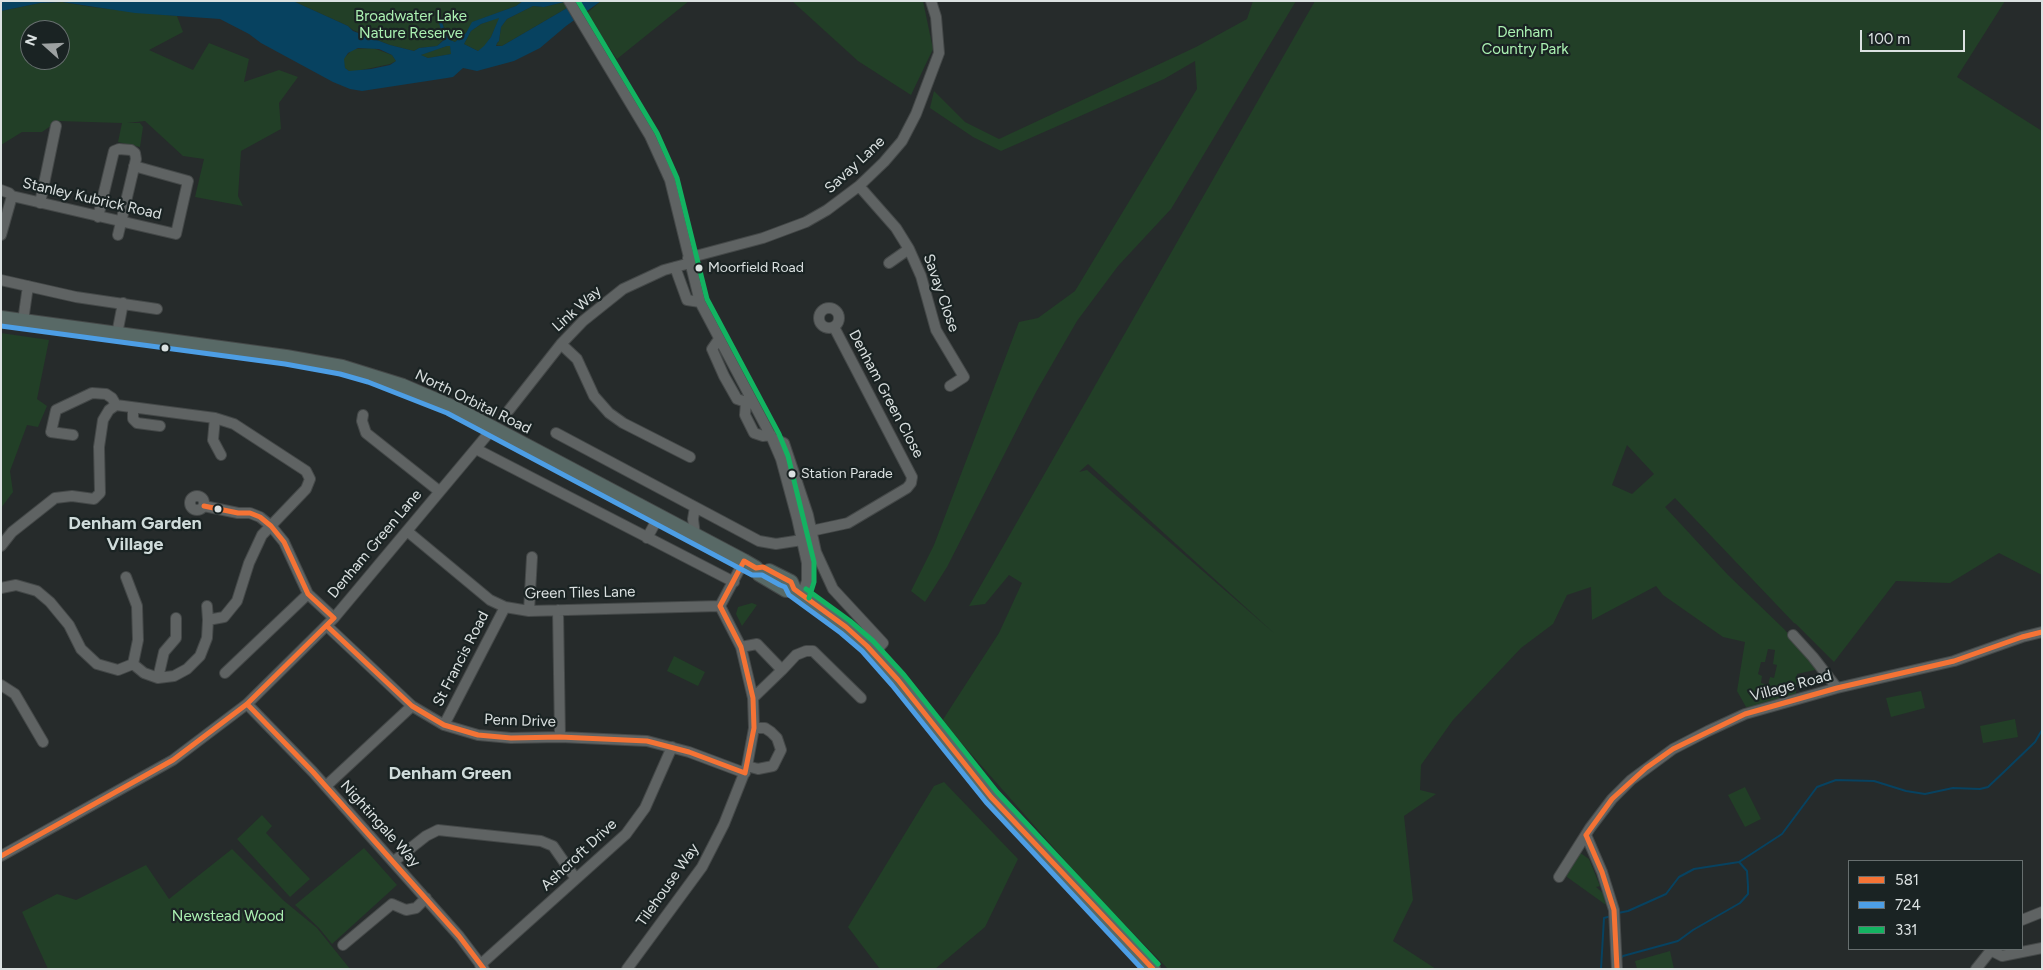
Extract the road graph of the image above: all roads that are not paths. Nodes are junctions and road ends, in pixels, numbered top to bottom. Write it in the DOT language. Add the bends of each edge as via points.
graph roads {
  1 [pos="569,1"];
  2 [pos="931,1"];
  3 [pos="56,126"];
  4 [pos="134,166"];
  5 [pos="859,186"];
  6 [pos="1,190"];
  7 [pos="12,196"];
  8 [pos="40,203"];
  9 [pos="98,217"];
  10 [pos="121,222"];
  11 [pos="1,235"];
  12 [pos="118,235"];
  13 [pos="909,249"];
  14 [pos="689,261"];
  15 [pos="889,263"];
  16 [pos="675,267"];
  17 [pos="1,280"];
  18 [pos="28,286"];
  19 [pos="700,302"];
  20 [pos="123,303"];
  21 [pos="157,309"];
  22 [pos="1,318"];
  23 [pos="23,321"];
  24 [pos="834,327"];
  25 [pos="118,334"];
  26 [pos="561,344"];
  27 [pos="950,386"];
  28 [pos="116,405"];
  29 [pos="134,408"];
  30 [pos="509,410"];
  31 [pos="363,415"];
  32 [pos="215,418"];
  33 [pos="160,426"];
  34 [pos="492,428"];
  35 [pos="556,433"];
  36 [pos="72,435"];
  37 [pos="772,436"];
  38 [pos="476,449"];
  39 [pos="221,455"];
  40 [pos="690,457"];
  41 [pos="439,491"];
  42 [pos="204,506"];
  43 [pos="695,507"];
  44 [pos="808,515"];
  45 [pos="659,516"];
  46 [pos="797,518"];
  47 [pos="271,526"];
  48 [pos="407,531"];
  49 [pos="811,531"];
  50 [pos="695,535"];
  51 [pos="647,538"];
  52 [pos="802,540"];
  53 [pos="1,546"];
  54 [pos="532,557"];
  55 [pos="744,561"];
  56 [pos="126,577"];
  57 [pos="734,582"];
  58 [pos="1,588"];
  59 [pos="798,592"];
  60 [pos="308,594"];
  61 [pos="207,606"];
  62 [pos="720,606"];
  63 [pos="505,607"];
  64 [pos="558,610"];
  65 [pos="529,611"];
  66 [pos="176,618"];
  67 [pos="208,620"];
  68 [pos="330,622"];
  69 [pos="2042,632"];
  70 [pos="1793,635"];
  71 [pos="741,647"];
  72 [pos="874,653"];
  73 [pos="133,664"];
  74 [pos="782,670"];
  75 [pos="225,673"];
  76 [pos="158,678"];
  77 [pos="1,685"];
  78 [pos="1837,688"];
  79 [pos="753,698"];
  80 [pos="861,698"];
  81 [pos="247,704"];
  82 [pos="412,706"];
  83 [pos="444,725"];
  84 [pos="754,728"];
  85 [pos="560,737"];
  86 [pos="43,742"];
  87 [pos="672,747"];
  88 [pos="746,770"];
  89 [pos="326,786"];
  90 [pos="1586,835"];
  91 [pos="3,852"];
  92 [pos="393,862"];
  93 [pos="1559,877"];
  94 [pos="576,879"];
  95 [pos="426,898"];
  96 [pos="2042,912"];
  97 [pos="2023,920"];
  98 [pos="343,945"];
  99 [pos="2042,948"];
  100 [pos="1992,950"];
  101 [pos="482,967"];
  102 [pos="627,969"];
  103 [pos="1153,969"];
  104 [pos="1617,969"];
  105 [pos="1976,969"];
  1 -- 14 [label="street" via="650,136 670,180"];
  2 -- 5 [label="street, Savay Lane" via="936,17 939,53 929,84 902,141"];
  3 -- 8 [label="street"];
  4 -- 9 [label="street" via="135,153 131,150 114,152"];
  4 -- 10 [label="street"];
  4 -- 10 [label="street, Stanley Kubrick Road" via="188,181 176,234"];
  5 -- 13 [label="street, Savay Close" via="896,228"];
  5 -- 14 [label="street, Savay Lane" via="806,222"];
  6 -- 7 [label="street"];
  7 -- 8 [label="street, Stanley Kubrick Road"];
  7 -- 11 [label="street, Stanley Kubrick Road"];
  8 -- 9 [label="street, Stanley Kubrick Road"];
  9 -- 10 [label="street, Stanley Kubrick Road"];
  10 -- 12 [label="street"];
  13 -- 15 [label="street"];
  13 -- 27 [label="street, Savay Close" via="921,276 936,330 964,377"];
  14 -- 16 [label="street, Link Way"];
  14 -- 19 [label="street"];
  16 -- 19 [label="street" via="687,300"];
  16 -- 26 [label="street, Link Way" via="623,289 583,321"];
  17 -- 18 [label="street"];
  18 -- 20 [label="street"];
  18 -- 23 [label="street"];
  19 -- 37 [label="street" via="748,401"];
  20 -- 21 [label="street"];
  20 -- 25 [label="street"];
  22 -- 23 [label="main road, North Orbital Road"];
  23 -- 25 [label="main road, North Orbital Road"];
  24 -- 49 [label="street, Denham Green Close" via="912,477 907,488 848,523"];
  25 -- 34 [label="main road, North Orbital Road" via="342,367 403,386"];
  26 -- 30 [label="street, Link Way"];
  26 -- 40 [label="street" via="577,360 594,396 609,413"];
  28 -- 29 [label="street"];
  28 -- 36 [label="street" via="106,394 92,393 56,410 51,432"];
  28 -- 53 [label="street" via="103,420 99,447 100,494 94,499 55,498 12,532"];
  29 -- 32 [label="street"];
  29 -- 33 [label="street" via="136,423"];
  31 -- 41 [label="street" via="366,433"];
  32 -- 39 [label="street" via="213,440"];
  32 -- 47 [label="street" via="234,424 306,471 310,479 306,489"];
  34 -- 38 [label="street, Denham Green Lane"];
  34 -- 45 [label="main road, North Orbital Road"];
  35 -- 43 [label="street"];
  37 -- 44 [label="street" via="784,443"];
  37 -- 46 [label="street"];
  38 -- 41 [label="street, Denham Green Lane"];
  38 -- 51 [label="street"];
  41 -- 48 [label="street, Denham Green Lane"];
  42 -- 47 [label="street" via="250,513"];
  43 -- 50 [label="street"];
  43 -- 52 [label="street" via="758,541 776,544"];
  44 -- 46 [label="street"];
  44 -- 49 [label="street"];
  45 -- 50 [label="main road, North Orbital Road"];
  45 -- 51 [label="street"];
  46 -- 52 [label="street"];
  47 -- 60 [label="street" via="284,542"];
  47 -- 67 [label="street" via="256,545 237,601 224,617"];
  48 -- 63 [label="street, Green Tiles Lane" via="490,600"];
  48 -- 68 [label="street, Denham Green Lane"];
  49 -- 72 [label="street" via="816,552 833,589 883,643"];
  50 -- 55 [label="main road, North Orbital Road"];
  51 -- 57 [label="street"];
  52 -- 59 [label="street" via="808,572 806,584"];
  54 -- 65 [label="street"];
  55 -- 57 [label="street"];
  55 -- 59 [label="main road, North Orbital Road" via="791,582"];
  56 -- 73 [label="street" via="137,606 138,640"];
  57 -- 62 [label="street"];
  58 -- 73 [label="street" via="16,585 37,591 69,625 81,649 97,664 118,670"];
  59 -- 72 [label="main road, North Orbital Road" via="846,627"];
  60 -- 68 [label="street, Penn Drive"];
  60 -- 75 [label="street"];
  61 -- 67 [label="street"];
  62 -- 64 [label="street, Green Tiles Lane"];
  62 -- 71 [label="street, Tilehouse Way"];
  63 -- 65 [label="street, Green Tiles Lane"];
  63 -- 83 [label="street, St Francis Road"];
  64 -- 65 [label="street, Green Tiles Lane"];
  64 -- 85 [label="street"];
  66 -- 76 [label="street" via="176,638 164,652"];
  67 -- 76 [label="street" via="207,638 200,656 174,676"];
  68 -- 81 [label="street, Denham Green Lane"];
  68 -- 82 [label="street, Penn Drive"];
  69 -- 78 [label="street, Village Road" via="1954,661"];
  70 -- 78 [label="street"];
  71 -- 74 [label="street" via="757,644"];
  71 -- 79 [label="street, Tilehouse Way"];
  72 -- 103 [label="main road, North Orbital Road" via="991,797"];
  73 -- 76 [label="street"];
  74 -- 79 [label="street"];
  74 -- 80 [label="street" via="796,654 813,652"];
  77 -- 86 [label="street" via="15,694"];
  78 -- 90 [label="street, Village Road" via="1745,714 1673,749 1631,780 1612,799"];
  79 -- 84 [label="street, Tilehouse Way"];
  81 -- 89 [label="street, Nightingale Way"];
  81 -- 91 [label="street, Denham Green Lane" via="173,760"];
  82 -- 83 [label="street, Penn Drive"];
  82 -- 89 [label="street"];
  83 -- 85 [label="street, Penn Drive" via="478,735"];
  84 -- 88 [label="street, Tilehouse Way"];
  84 -- 88 [label="street, Penn Drive" via="765,728 771,732 781,750 773,766"];
  85 -- 87 [label="street, Penn Drive" via="648,742"];
  87 -- 88 [label="street, Penn Drive"];
  87 -- 94 [label="street, Ashcroft Drive" via="645,808 631,828"];
  88 -- 102 [label="street, Tilehouse Way" via="702,867"];
  89 -- 92 [label="street, Nightingale Way"];
  90 -- 93 [label="street, Village Road"];
  90 -- 104 [label="street" via="1615,914"];
  92 -- 94 [label="street" via="438,830 541,841 553,846"];
  92 -- 95 [label="street, Nightingale Way"];
  94 -- 101 [label="street, Ashcroft Drive"];
  95 -- 98 [label="street" via="416,908 406,910 392,904"];
  95 -- 101 [label="street, Nightingale Way"];
  96 -- 97 [label="street"];
  99 -- 100 [label="street" via="2002,956"];
  100 -- 105 [label="street"];
}
